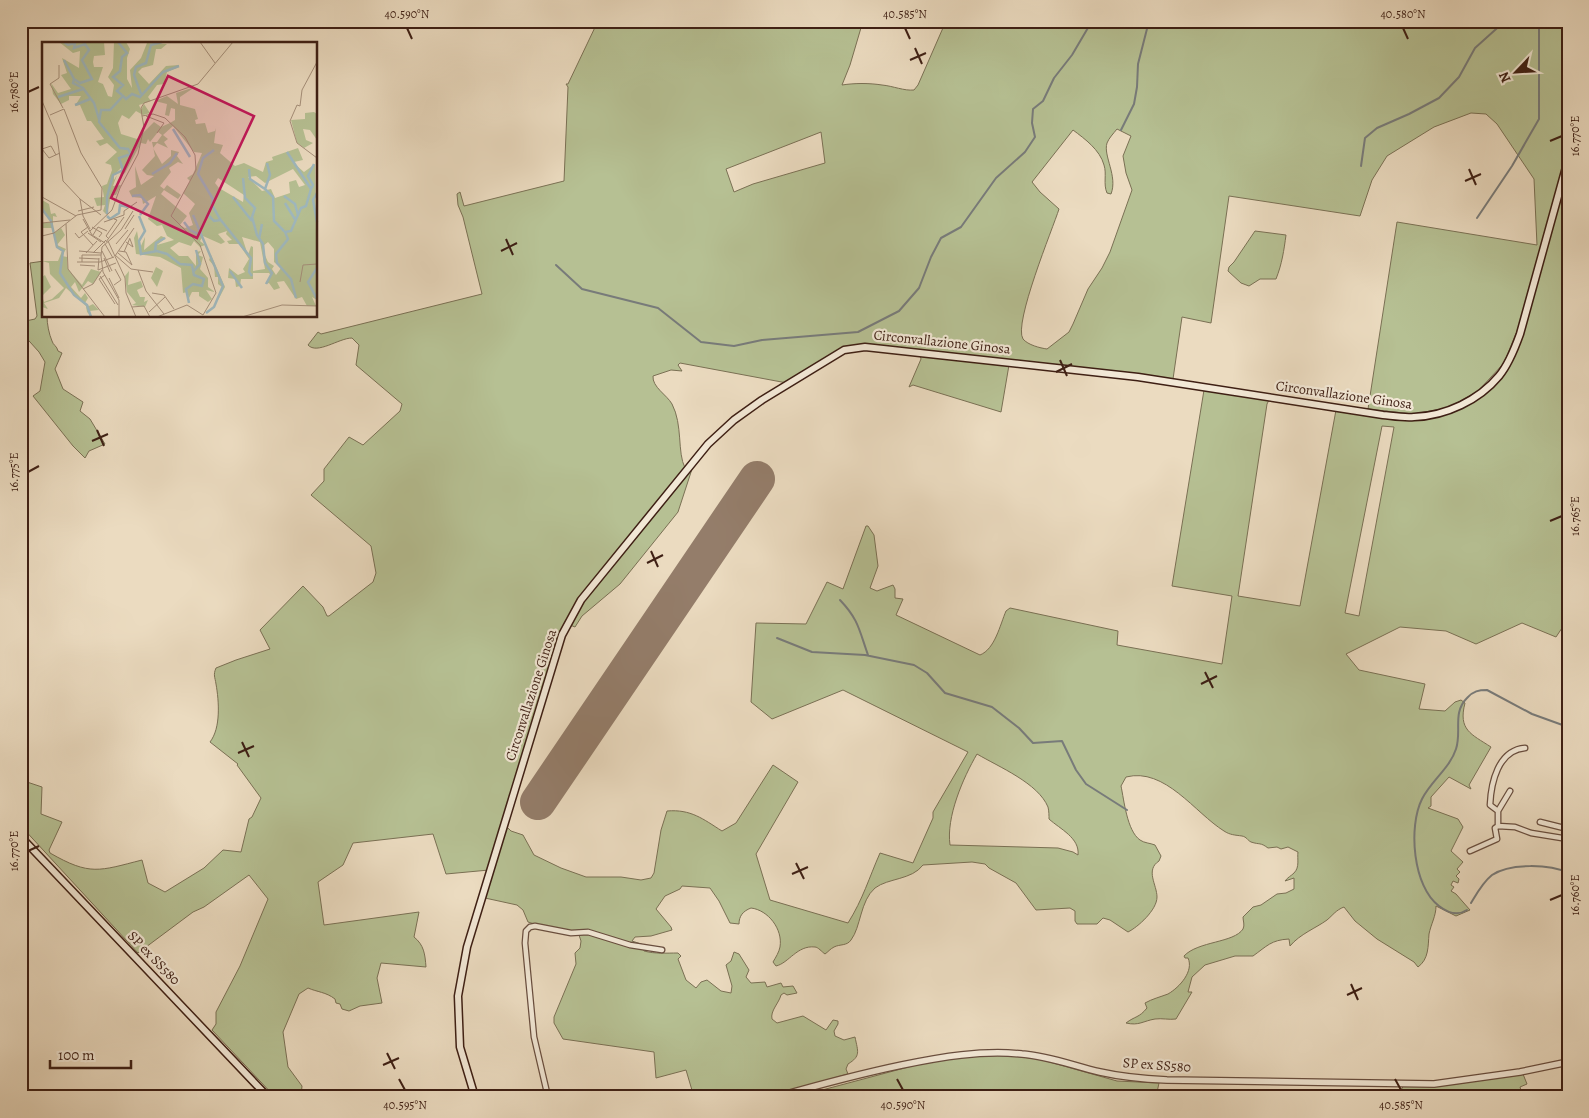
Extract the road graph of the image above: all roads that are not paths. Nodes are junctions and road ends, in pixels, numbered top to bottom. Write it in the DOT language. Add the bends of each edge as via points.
graph roads {
  1 [pos="1568,160"];
  2 [pos="1525,748"];
  3 [pos="1510,791"];
  4 [pos="1498,811"];
  5 [pos="1540,822"];
  6 [pos="1498,826"];
  7 [pos="1568,829"];
  8 [pos="21,837"];
  9 [pos="1568,839"];
  10 [pos="1470,851"];
  11 [pos="662,950"];
  12 [pos="1568,1062"];
  13 [pos="268,1097"];
  14 [pos="475,1097"];
  15 [pos="548,1097"];
  16 [pos="776,1097"];
  1 -- 14 [label="main road, Circonvallazione Ginosa" via="1511,356 1499,376 1480,393 1440,414 1414,418 1383,415 1138,376 866,347 844,350 734,420 708,444 581,600 562,635 467,947 458,996 460,1047"];
  2 -- 4 [label="street" via="1513,752 1501,762 1492,781 1490,805"];
  3 -- 4 [label="street"];
  4 -- 6 [label="street"];
  5 -- 7 [label="street"];
  6 -- 9 [label="street"];
  6 -- 10 [label="street" via="1495,828 1497,839"];
  8 -- 13 [label="main road, SP ex SS580"];
  11 -- 15 [label="street" via="630,945 588,932 571,933 535,926 526,931 534,1037"];
  12 -- 16 [label="street, SP ex SS580" via="1434,1084 1167,1080 1100,1072 1023,1054 982,1052 936,1058 853,1076"];
}
